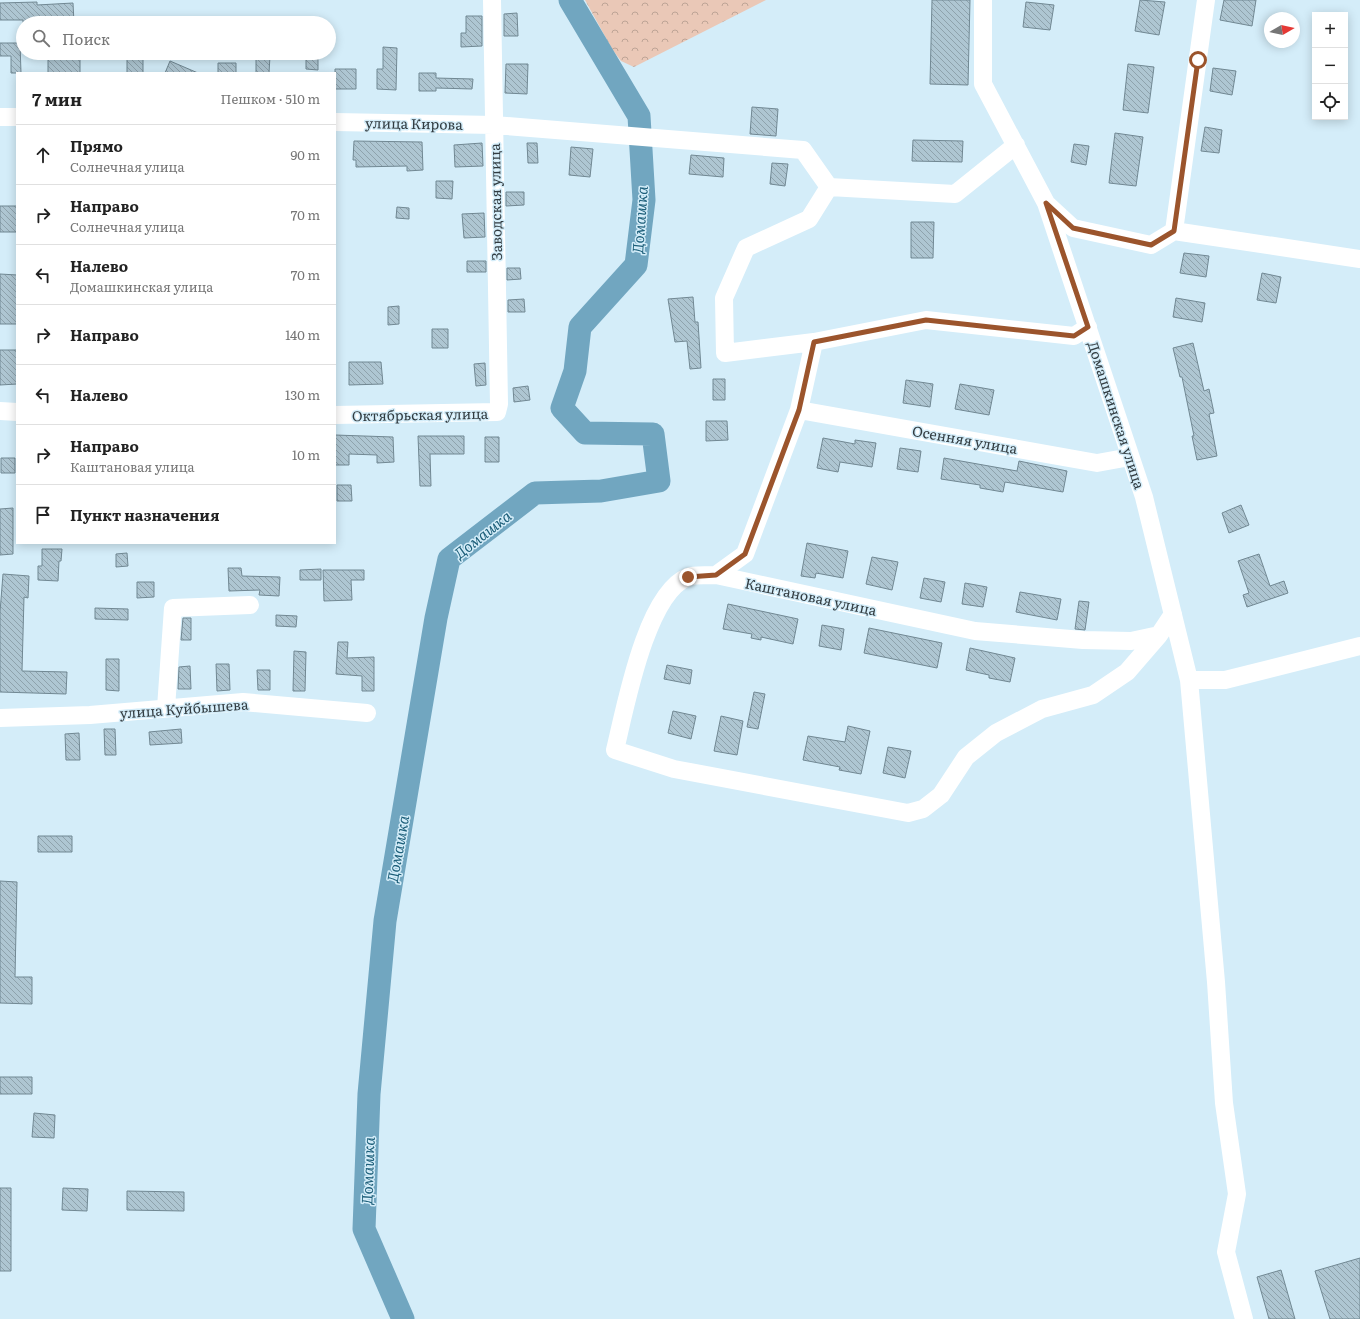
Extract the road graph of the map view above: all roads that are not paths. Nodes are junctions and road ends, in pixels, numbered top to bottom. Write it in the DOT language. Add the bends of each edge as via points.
graph roads {
  1 [pos="492,0"];
  2 [pos="983,0"];
  3 [pos="1206,0"];
  4 [pos="0,117"];
  5 [pos="16,117"];
  6 [pos="336,122"];
  7 [pos="494,124"];
  8 [pos="1016,145"];
  9 [pos="829,187"];
  10 [pos="1046,203"];
  11 [pos="1174,231"];
  12 [pos="1360,259"];
  13 [pos="1088,327"];
  14 [pos="814,342"];
  15 [pos="498,404"];
  16 [pos="799,410"];
  17 [pos="0,412"];
  18 [pos="16,412"];
  19 [pos="336,415"];
  20 [pos="1130,457"];
  21 [pos="716,575"];
  22 [pos="250,605"];
  23 [pos="1173,614"];
  24 [pos="1159,635"];
  25 [pos="1360,646"];
  26 [pos="1189,680"];
  27 [pos="166,708"];
  28 [pos="367,713"];
  29 [pos="0,718"];
  30 [pos="1244,1319"];
  1 -- 7 [label="street, Заводская улица"];
  2 -- 8 [label="street, Домашкинская улица" via="983,84"];
  3 -- 11 [label="street"];
  4 -- 5 [label="street"];
  6 -- 7 [label="street, улица Кирова"];
  7 -- 9 [label="street, улица Кирова" via="803,150"];
  7 -- 15 [label="street, Заводская улица"];
  8 -- 9 [label="street" via="954,194"];
  8 -- 10 [label="street, Домашкинская улица"];
  9 -- 14 [label="street" via="809,219 746,248 724,298 725,353"];
  10 -- 11 [label="street" via="1073,228 1151,245"];
  10 -- 13 [label="street, Домашкинская улица"];
  11 -- 12 [label="street"];
  13 -- 14 [label="street" via="1074,336 926,320"];
  13 -- 20 [label="street, Домашкинская улица"];
  14 -- 16 [label="street"];
  15 -- 19 [label="street, Октябрьская улица" via="497,412"];
  16 -- 20 [label="street, Осенняя улица" via="1097,463"];
  16 -- 21 [label="street" via="745,554"];
  17 -- 18 [label="street"];
  20 -- 23 [label="street, Домашкинская улица" via="1144,497"];
  21 -- 24 [label="street, Каштановая улица" via="975,631 1107,641 1131,641"];
  21 -- 24 [label="street, Каштановая улица" via="688,577 669,590 642,642 615,750 674,769 908,813 923,809 941,794 966,757 996,733 1042,710 1093,695 1128,672"];
  22 -- 27 [label="street" via="173,608"];
  23 -- 24 [label="street"];
  23 -- 26 [label="street, Домашкинская улица"];
  25 -- 26 [label="street" via="1225,680"];
  26 -- 30 [label="street, Домашкинская улица" via="1216,982 1224,1103 1237,1194 1226,1252"];
  27 -- 28 [label="street, улица Куйбышева" via="242,702"];
  27 -- 29 [label="street, улица Куйбышева" via="90,715"];
}
